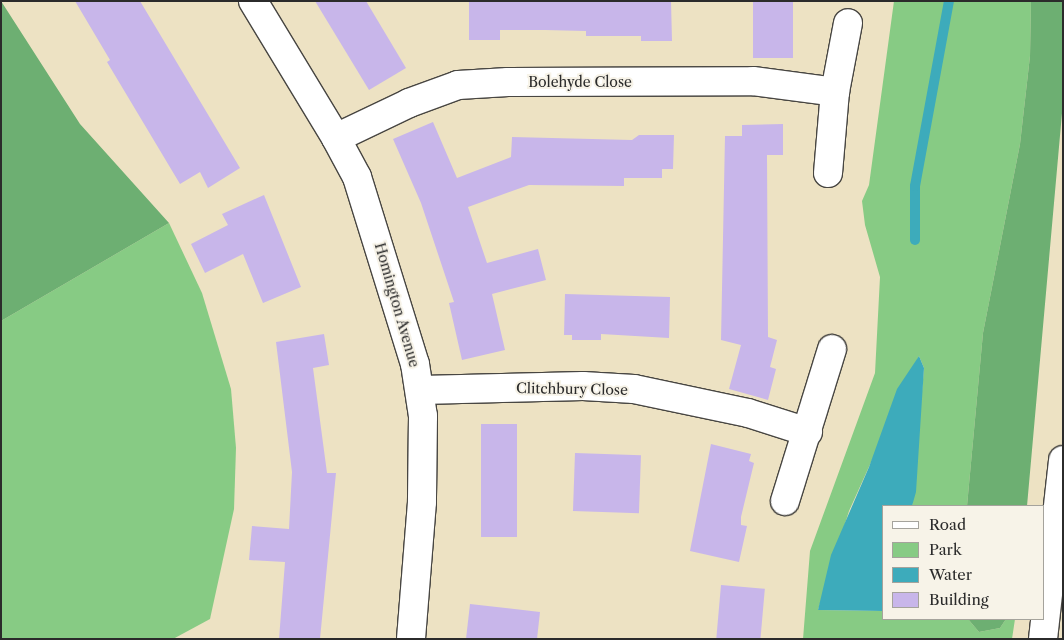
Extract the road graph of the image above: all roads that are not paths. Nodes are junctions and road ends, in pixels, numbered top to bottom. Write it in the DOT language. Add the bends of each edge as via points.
graph roads {
  1 [pos="253,1"];
  2 [pos="848,23"];
  3 [pos="835,92"];
  4 [pos="336,138"];
  5 [pos="828,173"];
  6 [pos="832,349"];
  7 [pos="421,390"];
  8 [pos="808,432"];
  9 [pos="1063,460"];
  10 [pos="786,501"];
  11 [pos="411,639"];
  12 [pos="1043,639"];
  1 -- 4 [label="main road, Homington Avenue"];
  2 -- 3 [label="main road"];
  3 -- 4 [label="main road, Bolehyde Close" via="754,81 458,85 409,103"];
  3 -- 5 [label="main road"];
  4 -- 7 [label="main road, Homington Avenue" via="357,177 369,212"];
  6 -- 8 [label="main road"];
  7 -- 8 [label="main road, Clitchbury Close" via="583,386 634,389 748,413"];
  7 -- 11 [label="main road, Homington Avenue" via="422,502"];
  8 -- 10 [label="main road"];
  9 -- 12 [label="main road"];
}
